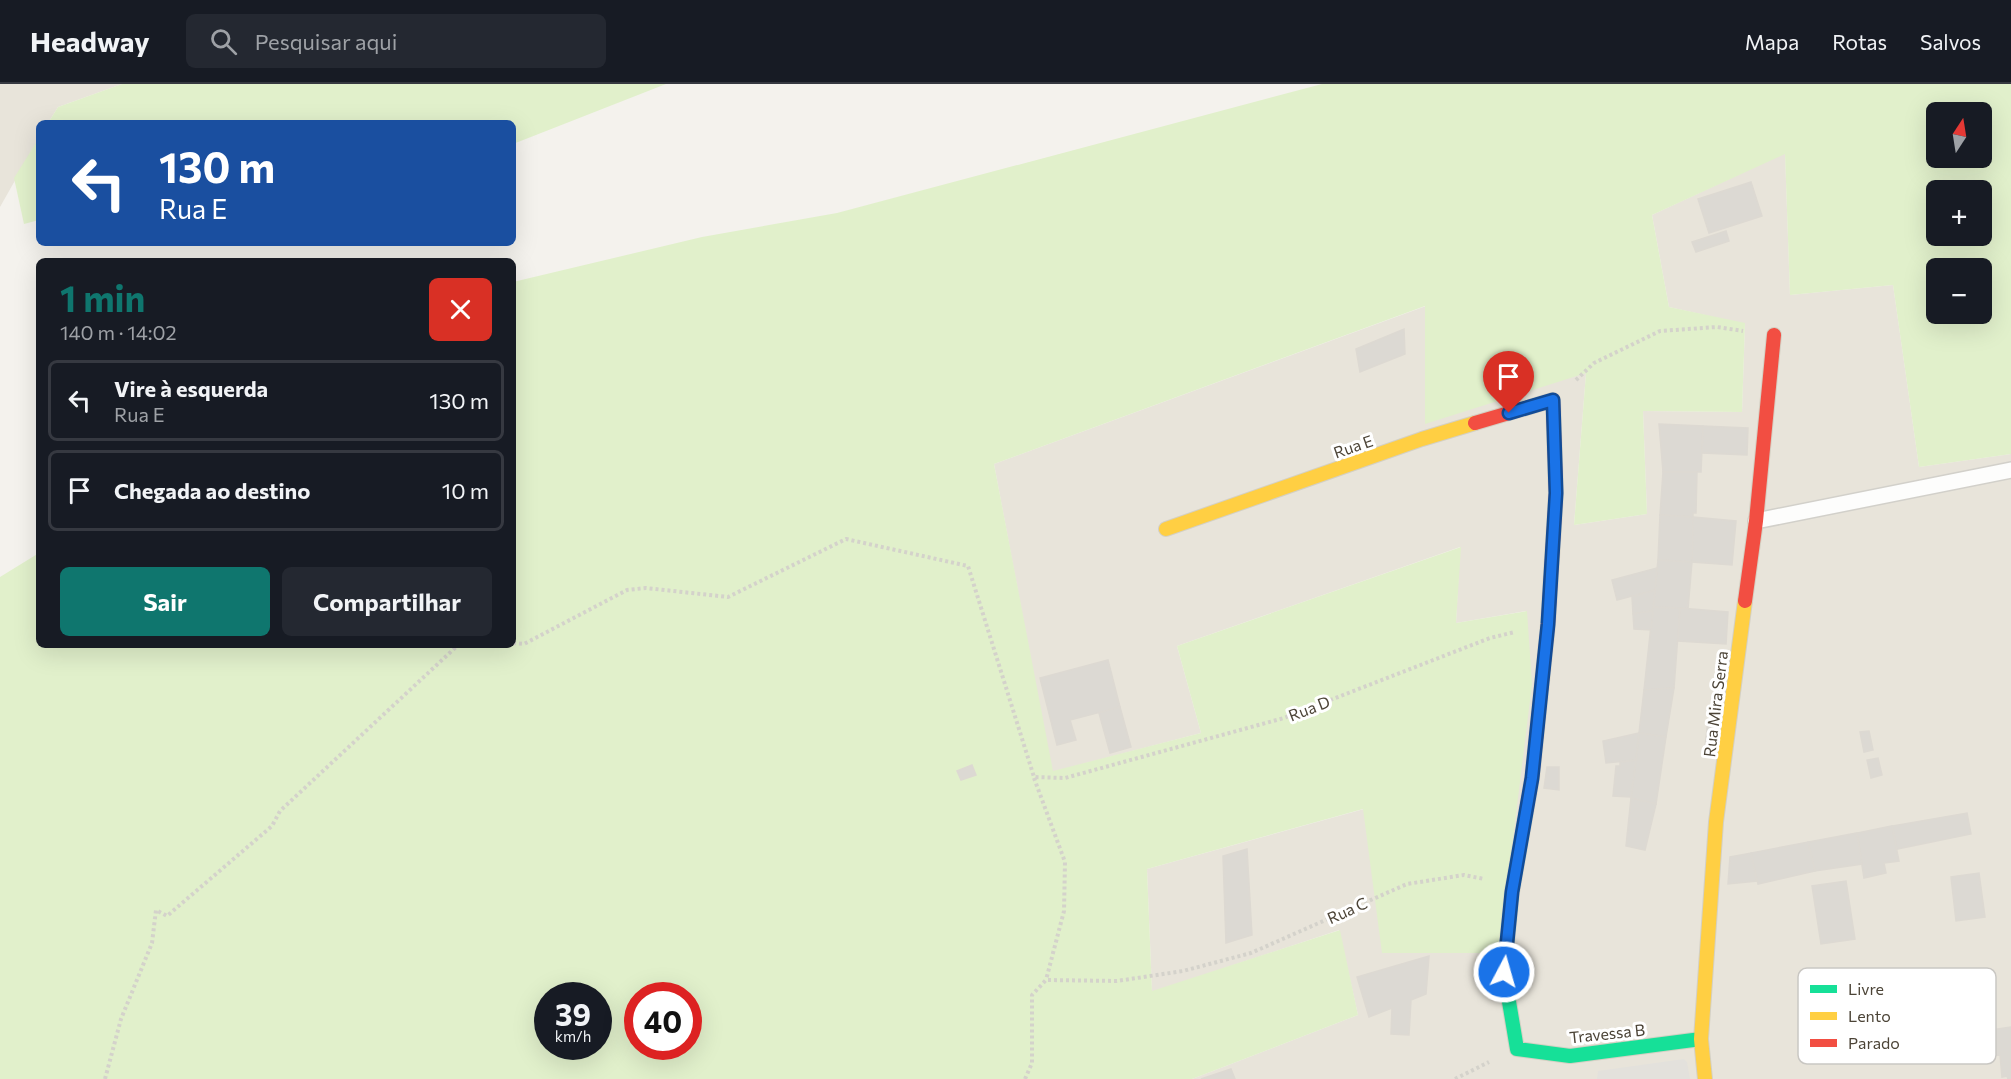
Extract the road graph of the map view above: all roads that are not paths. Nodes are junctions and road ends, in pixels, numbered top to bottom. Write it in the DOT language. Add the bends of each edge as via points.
graph roads {
  1 [pos="1774,335"];
  2 [pos="2011,470"];
  3 [pos="1756,521"];
  4 [pos="1166,529"];
  5 [pos="1701,1039"];
  6 [pos="1517,1049"];
  7 [pos="1705,1079"];
  1 -- 3 [label="street, Rua Mira Serra"];
  2 -- 3 [label="lane"];
  3 -- 5 [label="street, Rua Mira Serra" via="1716,822"];
  4 -- 6 [label="street, Rua E" via="1422,439 1553,400 1556,493 1548,624 1532,778 1512,892 1504,972"];
  5 -- 6 [label="street, Travessa B" via="1570,1056"];
  5 -- 7 [label="street, Rua Mira Serra"];
}
